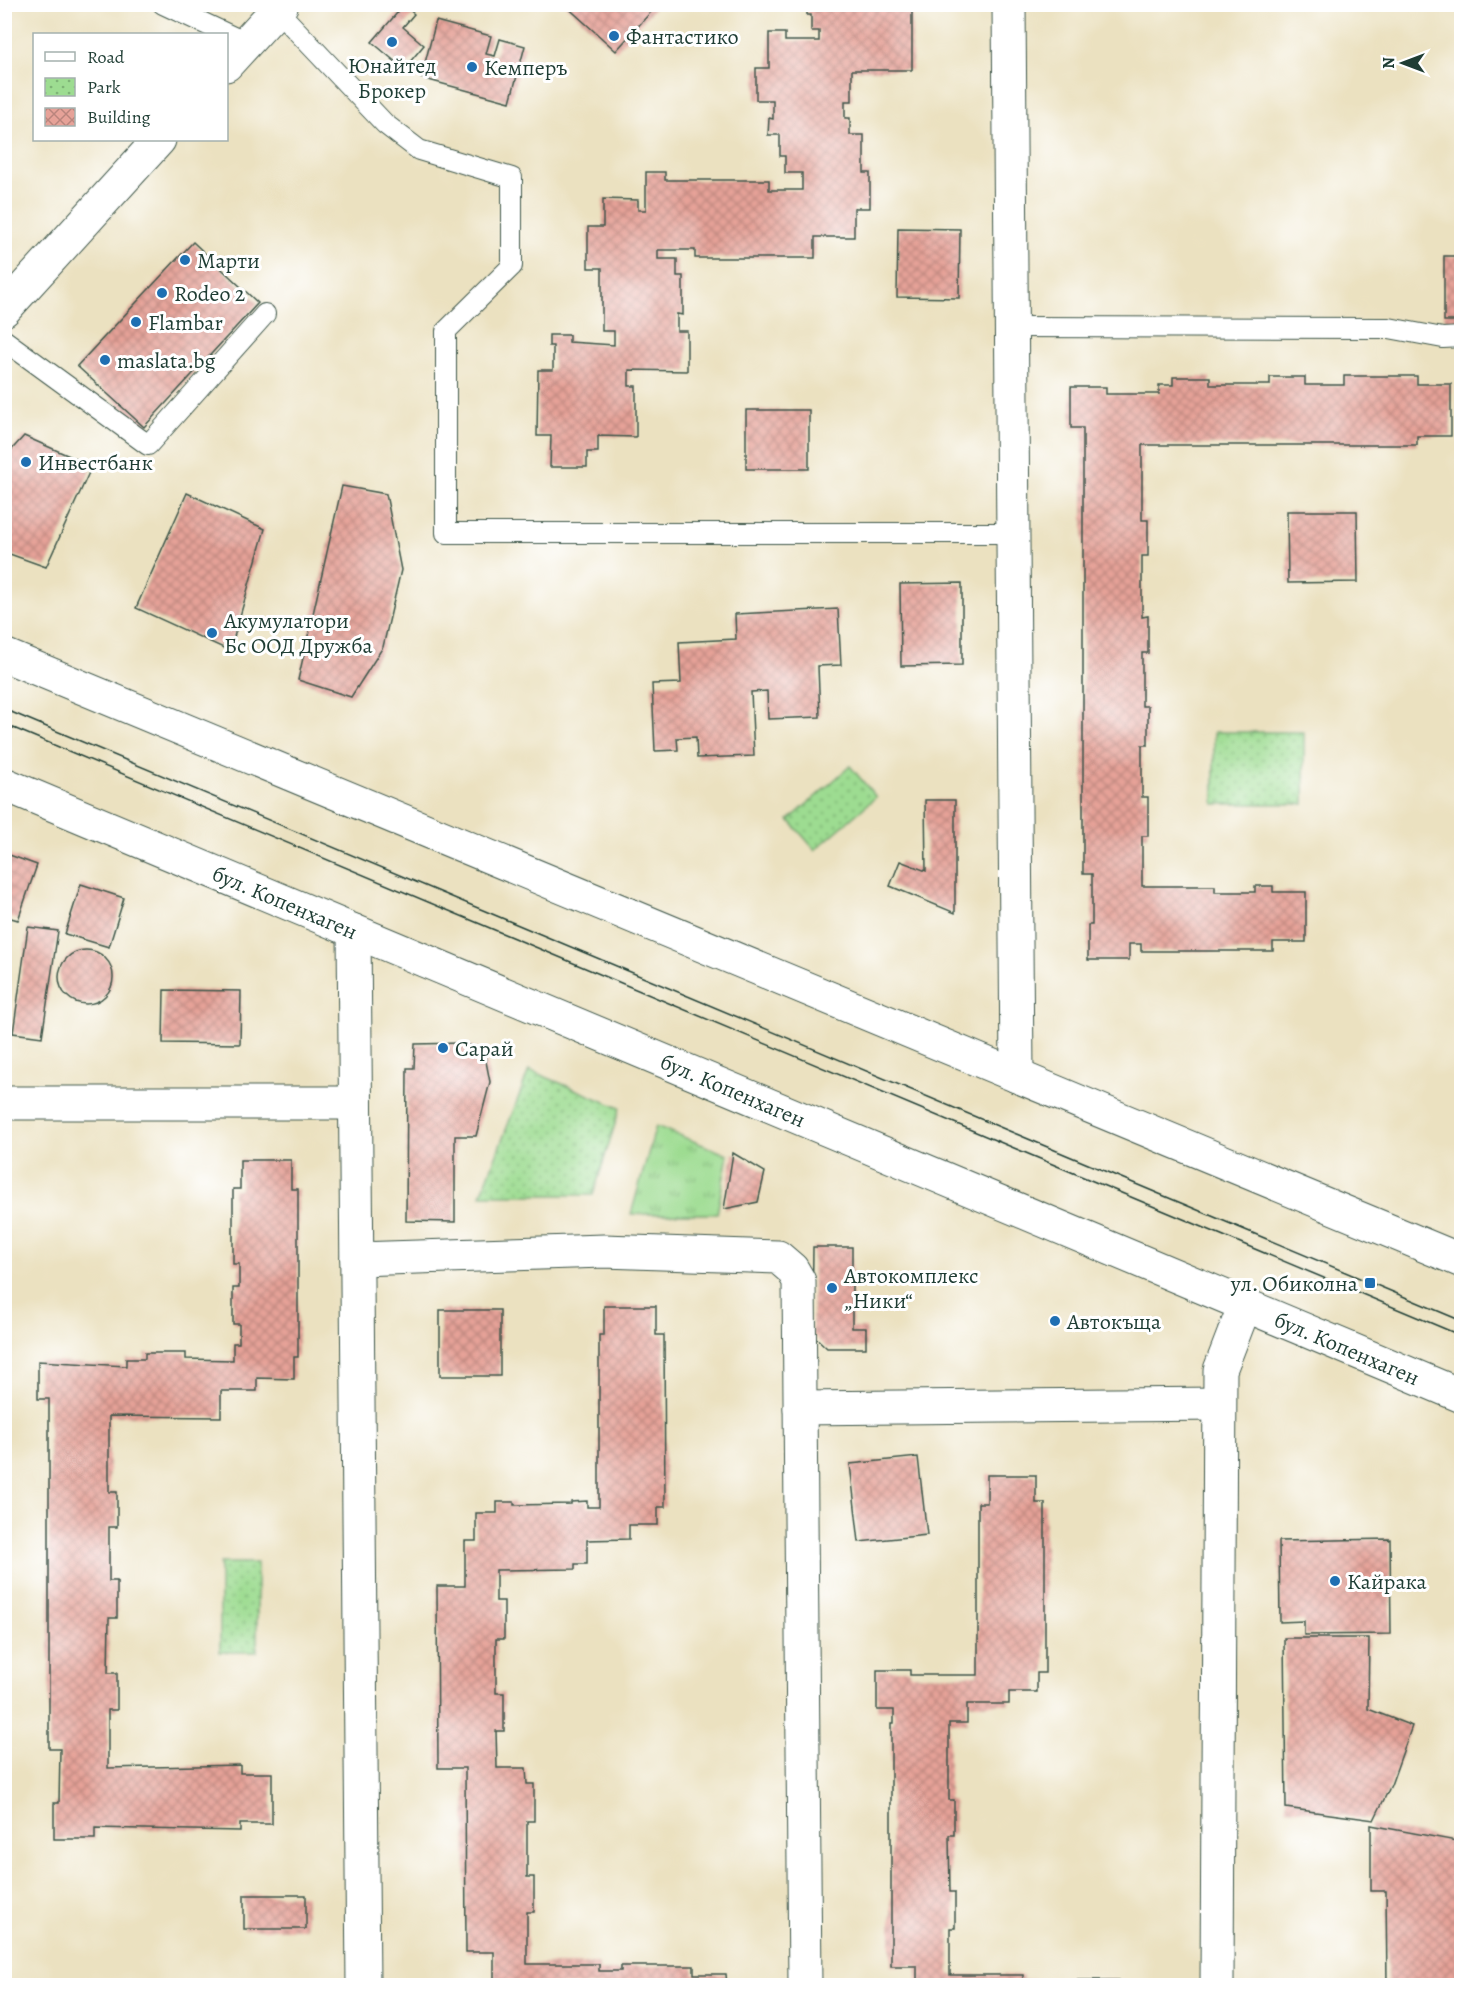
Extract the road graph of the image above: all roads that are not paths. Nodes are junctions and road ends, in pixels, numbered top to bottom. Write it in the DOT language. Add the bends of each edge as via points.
graph roads {
  1 [pos="163,4"];
  2 [pos="1009,4"];
  3 [pos="279,7"];
  4 [pos="205,33"];
  5 [pos="236,54"];
  6 [pos="158,141"];
  7 [pos="4,310"];
  8 [pos="265,314"];
  9 [pos="1012,327"];
  10 [pos="1461,338"];
  11 [pos="4,340"];
  12 [pos="1013,533"];
  13 [pos="4,655"];
  14 [pos="4,784"];
  15 [pos="354,931"];
  16 [pos="1017,1076"];
  17 [pos="4,1103"];
  18 [pos="355,1103"];
  19 [pos="357,1259"];
  20 [pos="1461,1261"];
  21 [pos="1245,1305"];
  22 [pos="1461,1396"];
  23 [pos="1219,1404"];
  24 [pos="800,1408"];
  25 [pos="363,1986"];
  26 [pos="805,1986"];
  27 [pos="1217,1986"];
  1 -- 4 [label="lane"];
  2 -- 9 [label="street"];
  3 -- 5 [label="street"];
  3 -- 12 [label="lane" via="385,124 419,150 512,178 512,266 446,331 446,533"];
  6 -- 7 [label="street"];
  8 -- 11 [label="lane" via="148,445"];
  9 -- 10 [label="lane" via="1389,328"];
  9 -- 12 [label="street"];
  12 -- 16 [label="street"];
  13 -- 16 [label="street"];
  14 -- 15 [label="street, бул. Копенхаген"];
  15 -- 18 [label="street"];
  15 -- 21 [label="street, бул. Копенхаген"];
  16 -- 20 [label="street"];
  17 -- 18 [label="street"];
  18 -- 19 [label="street"];
  19 -- 24 [label="street" via="604,1251 778,1257 799,1281"];
  19 -- 25 [label="street"];
  21 -- 22 [label="street, бул. Копенхаген"];
  21 -- 23 [label="street" via="1220,1370"];
  23 -- 24 [label="street"];
  23 -- 27 [label="street"];
  24 -- 26 [label="street"];
}
